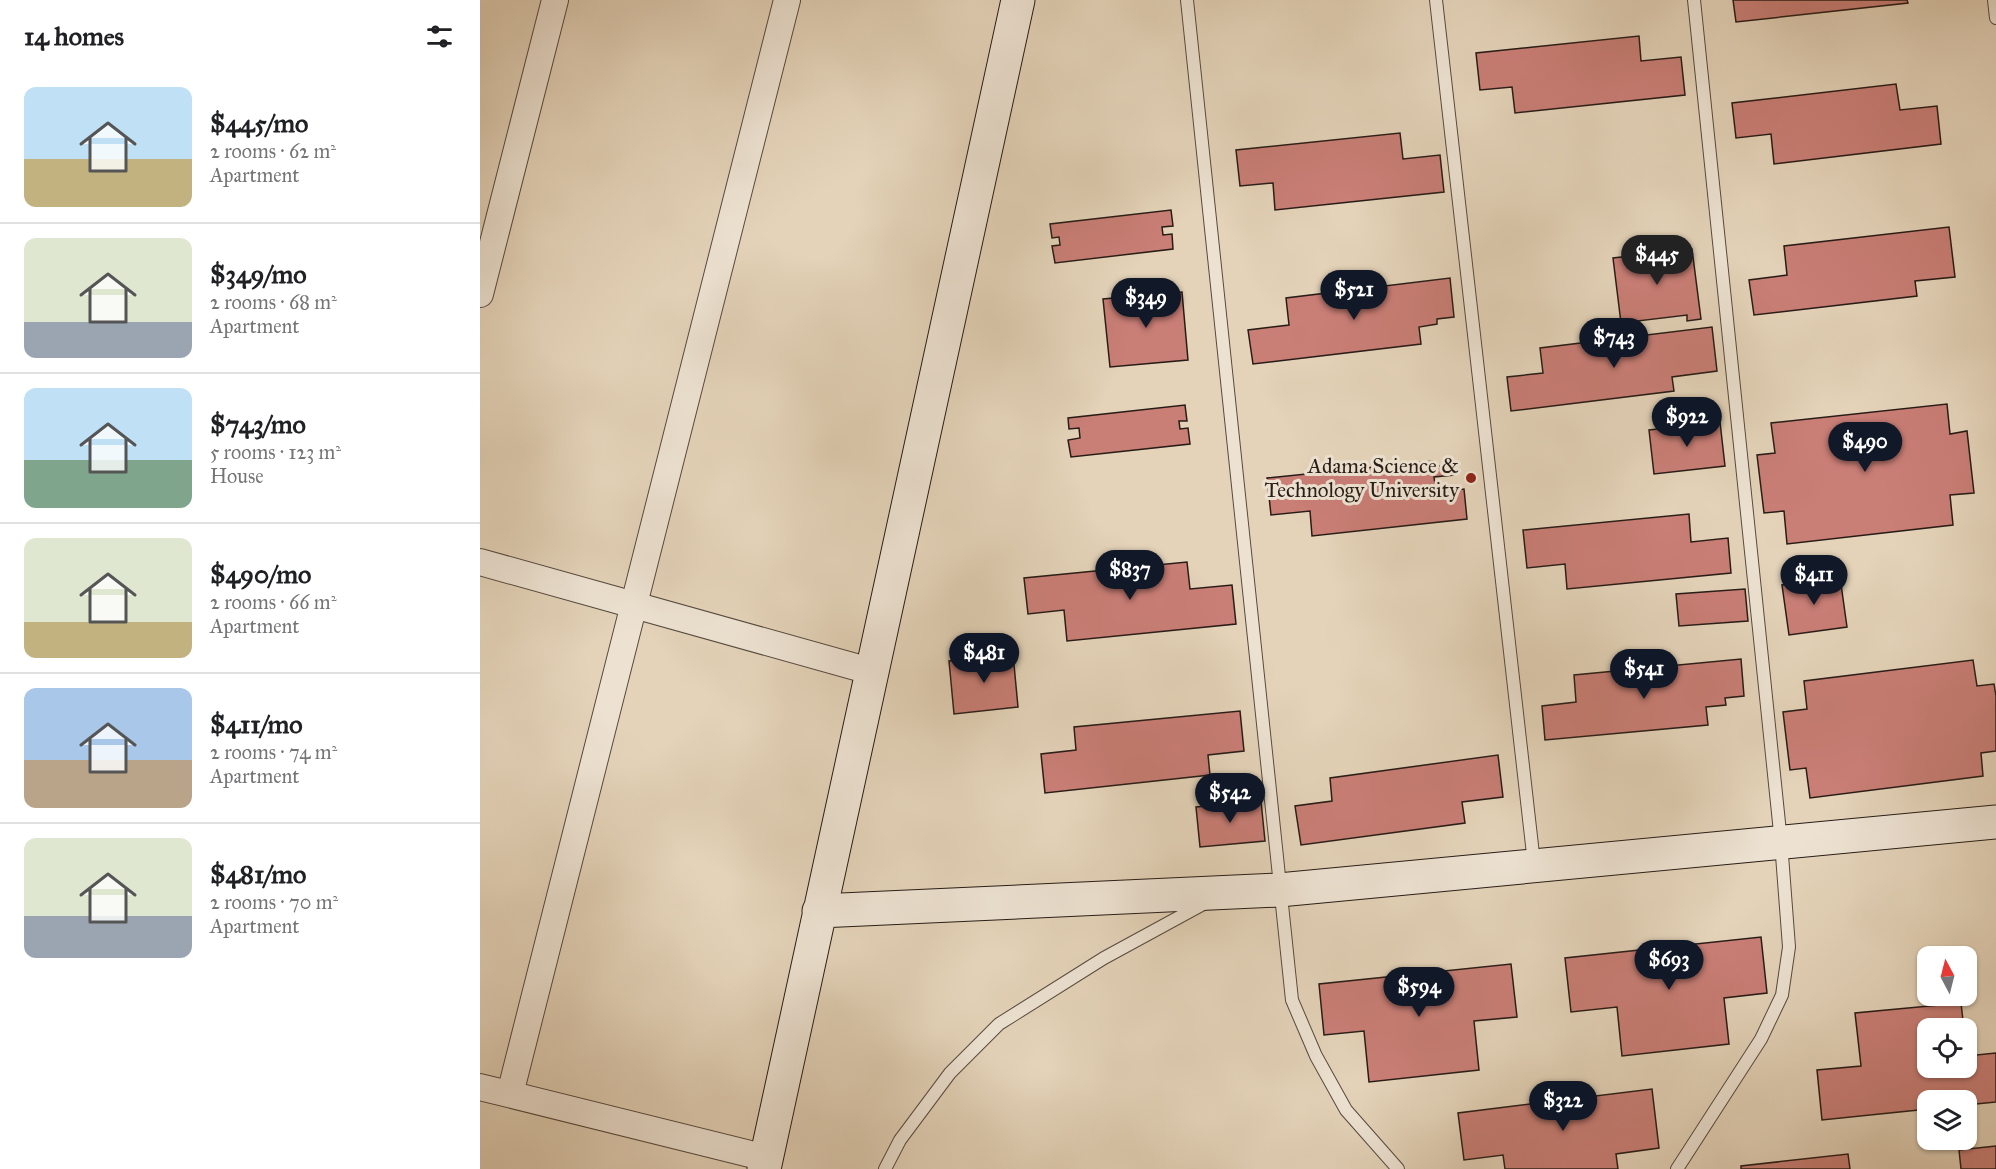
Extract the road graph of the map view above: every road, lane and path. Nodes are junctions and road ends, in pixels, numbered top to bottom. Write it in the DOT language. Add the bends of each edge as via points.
graph roads {
  1 [pos="555,0"];
  2 [pos="787,0"];
  3 [pos="1018,0"];
  4 [pos="1187,0"];
  5 [pos="1436,0"];
  6 [pos="1694,0"];
  7 [pos="1994,0"];
  8 [pos="1996,18"];
  9 [pos="480,294"];
  10 [pos="480,562"];
  11 [pos="633,605"];
  12 [pos="870,671"];
  13 [pos="1996,822"];
  14 [pos="1781,842"];
  15 [pos="1534,865"];
  16 [pos="1279,890"];
  17 [pos="1222,893"];
  18 [pos="819,911"];
  19 [pos="480,1087"];
  20 [pos="510,1094"];
  21 [pos="765,1164"];
  22 [pos="885,1169"];
  23 [pos="1398,1169"];
  24 [pos="1677,1169"];
  1 -- 9 [label="street"];
  2 -- 11 [label="street"];
  3 -- 12 [label="street"];
  4 -- 16 [label="lane"];
  5 -- 15 [label="lane"];
  6 -- 14 [label="lane"];
  7 -- 8 [label="lane"];
  10 -- 11 [label="street"];
  11 -- 12 [label="street"];
  11 -- 20 [label="street"];
  12 -- 18 [label="street"];
  13 -- 14 [label="street"];
  14 -- 15 [label="street"];
  14 -- 24 [label="lane" via="1789,948 1782,995 1761,1039"];
  15 -- 16 [label="street"];
  16 -- 17 [label="street"];
  16 -- 23 [label="lane" via="1292,1000 1316,1056 1346,1110"];
  17 -- 18 [label="street"];
  17 -- 22 [label="lane" via="1104,958 999,1024 950,1073 900,1140"];
  18 -- 21 [label="street"];
  19 -- 20 [label="street"];
  20 -- 21 [label="street"];
}
